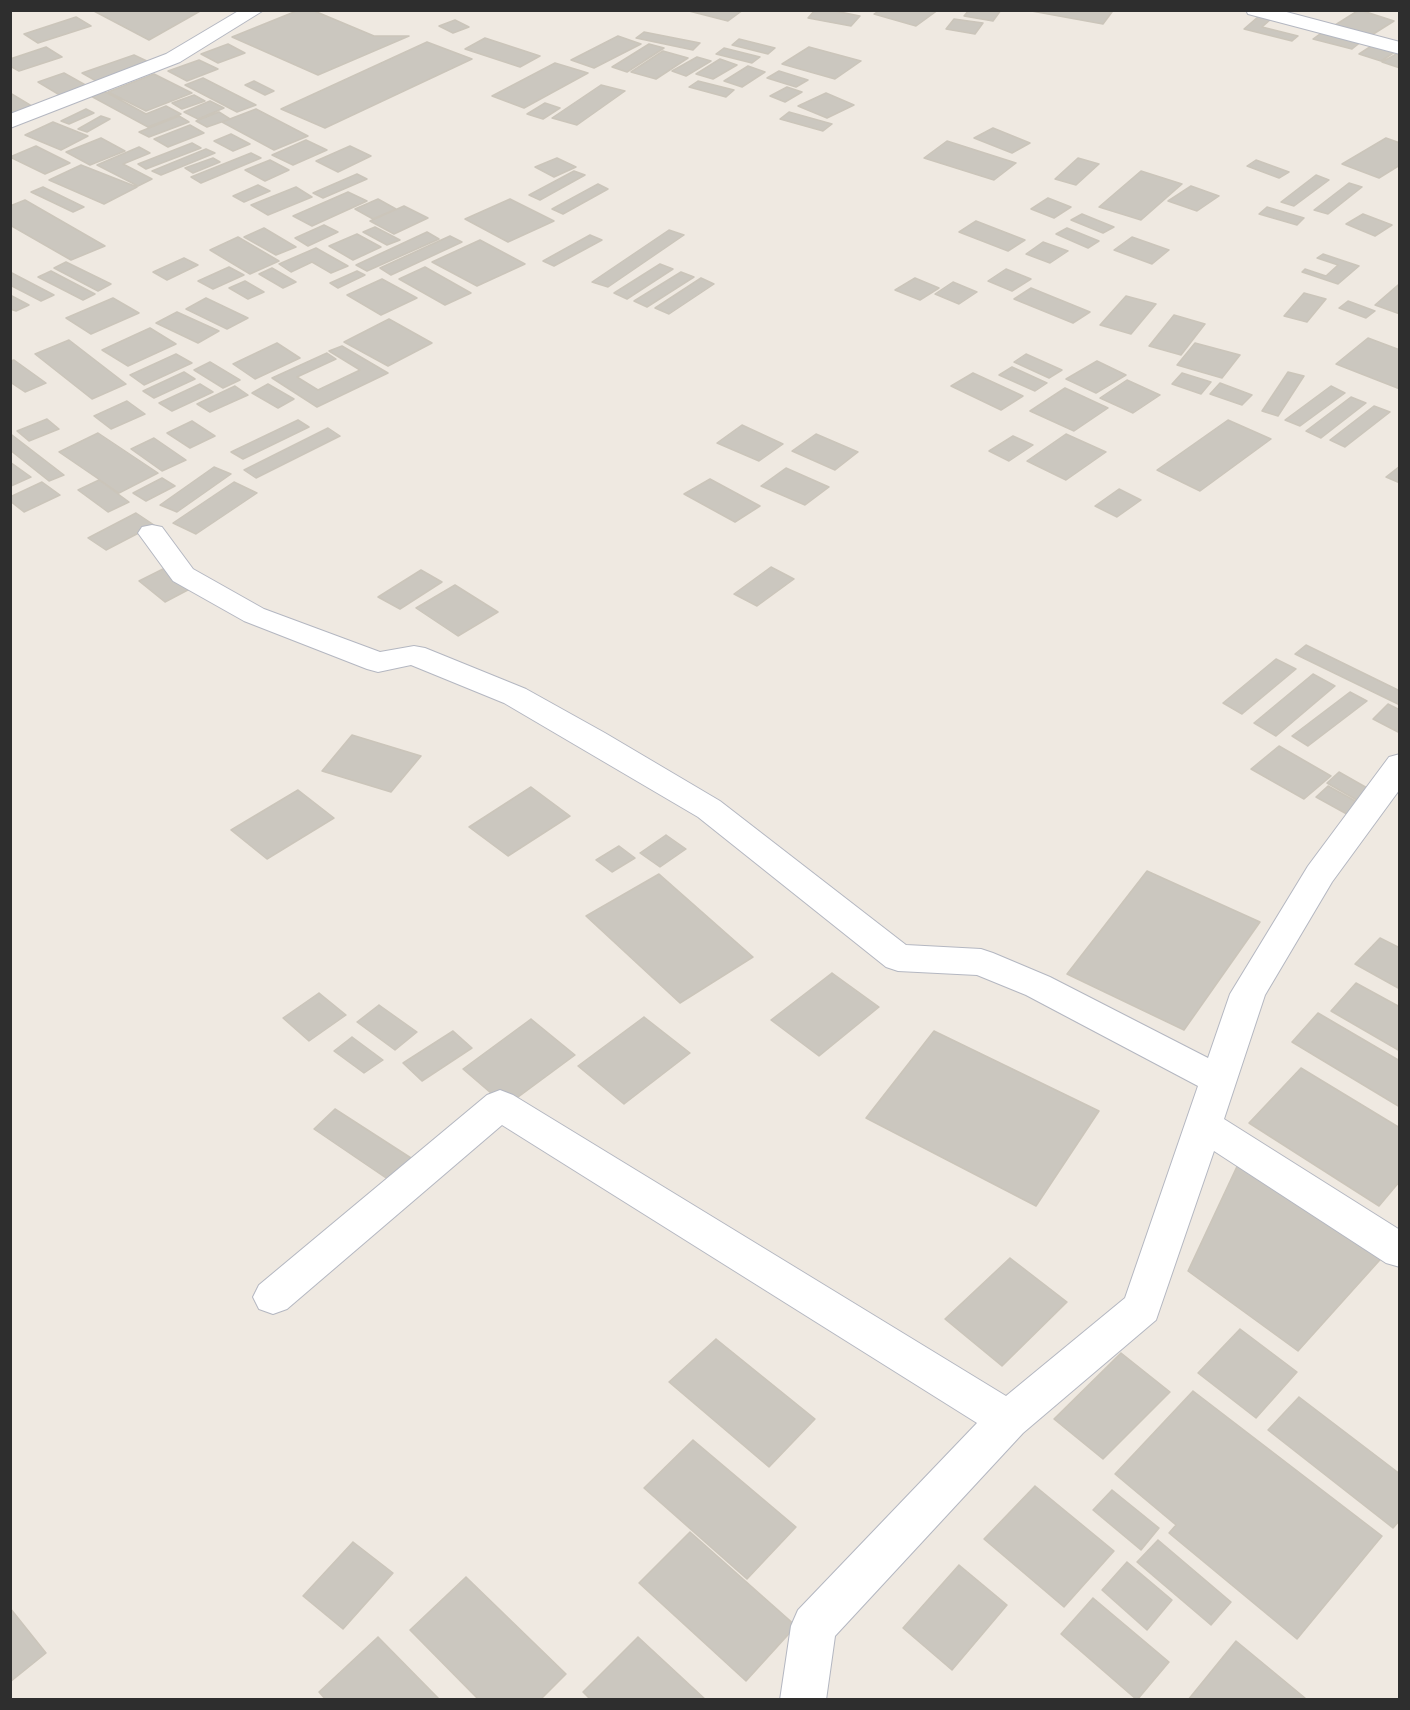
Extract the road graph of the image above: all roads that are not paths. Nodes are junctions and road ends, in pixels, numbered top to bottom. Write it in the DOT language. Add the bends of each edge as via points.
graph roads {
  1 [pos="255,10"];
  2 [pos="1255,10"];
  3 [pos="1400,48"];
  4 [pos="10,122"];
  5 [pos="152,533"];
  6 [pos="1400,765"];
  7 [pos="1219,1080"];
  8 [pos="1203,1125"];
  9 [pos="1400,1251"];
  10 [pos="273,1297"];
  11 [pos="1008,1420"];
  12 [pos="803,1700"];
  1 -- 4 [label="street" via="173,58"];
  2 -- 3 [label="street"];
  5 -- 7 [label="street" via="183,575 254,615 378,662 414,655 515,696 594,740 709,809 898,958 981,962 1038,986"];
  6 -- 7 [label="street" via="1320,874 1248,994"];
  7 -- 8 [label="street"];
  8 -- 9 [label="street"];
  8 -- 11 [label="street" via="1142,1308"];
  10 -- 11 [label="street" via="500,1105"];
  11 -- 12 [label="street" via="814,1626"];
}
